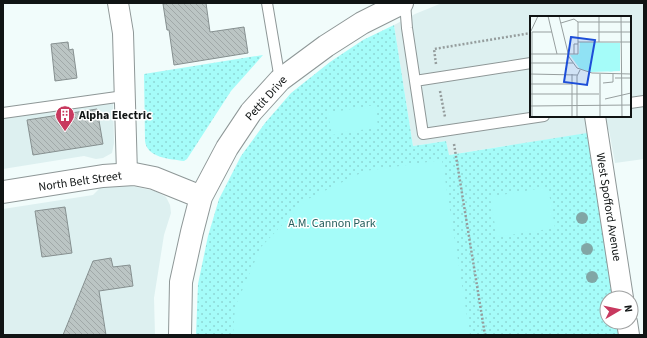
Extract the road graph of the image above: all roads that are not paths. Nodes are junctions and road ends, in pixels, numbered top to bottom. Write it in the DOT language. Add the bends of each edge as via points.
graph roads {
  1 [pos="118,3"];
  2 [pos="267,3"];
  3 [pos="404,3"];
  4 [pos="530,63"];
  5 [pos="280,80"];
  6 [pos="415,80"];
  7 [pos="124,96"];
  8 [pos="644,101"];
  9 [pos="631,103"];
  10 [pos="3,113"];
  11 [pos="537,117"];
  12 [pos="595,117"];
  13 [pos="126,174"];
  14 [pos="3,192"];
  15 [pos="201,197"];
  16 [pos="622,290"];
  17 [pos="180,335"];
  1 -- 7 [label="street" via="123,33"];
  2 -- 5 [label="lane"];
  3 -- 5 [label="street, Pettit Drive" via="362,23"];
  3 -- 6 [label="lane"];
  4 -- 6 [label="lane"];
  5 -- 15 [label="street, Pettit Drive" via="252,112 227,148"];
  6 -- 11 [label="lane" via="423,134"];
  7 -- 10 [label="lane"];
  7 -- 13 [label="street"];
  8 -- 9 [label="lane"];
  12 -- 16 [label="street, West Spofford Avenue"];
  13 -- 14 [label="street, North Belt Street"];
  13 -- 15 [label="street, North Belt Street" via="145,175"];
  15 -- 17 [label="street, Pettit Drive" via="181,282"];
}
